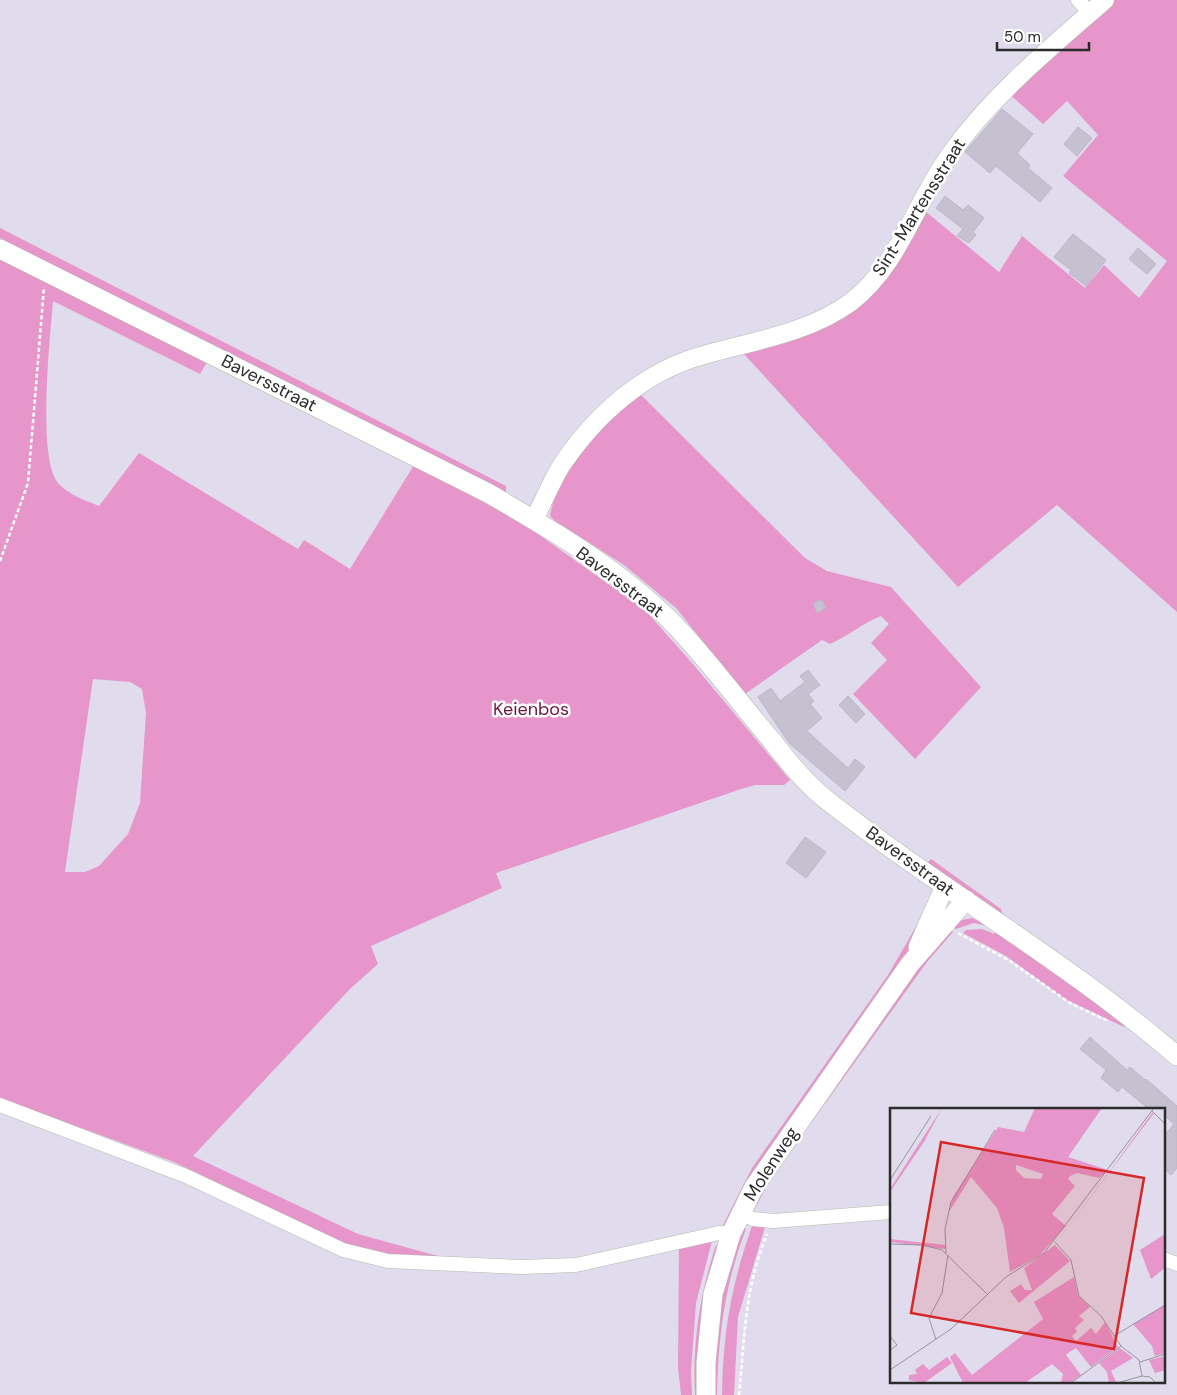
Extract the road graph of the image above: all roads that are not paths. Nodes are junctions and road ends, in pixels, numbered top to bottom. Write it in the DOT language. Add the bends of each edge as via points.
graph roads {
  1 [pos="1078,0"];
  2 [pos="1105,0"];
  3 [pos="1090,13"];
  4 [pos="0,248"];
  5 [pos="534,520"];
  6 [pos="945,886"];
  7 [pos="966,900"];
  8 [pos="910,964"];
  9 [pos="1177,1056"];
  10 [pos="0,1105"];
  11 [pos="890,1212"];
  12 [pos="740,1213"];
  13 [pos="731,1234"];
  14 [pos="1164,1259"];
  15 [pos="1177,1264"];
  16 [pos="706,1395"];
  1 -- 3 [label="street"];
  2 -- 3 [label="street, Sint-Martensstraat"];
  3 -- 5 [label="street, Sint-Martensstraat" via="972,124 947,158 889,259 862,292 815,323 703,355 674,366 637,387 585,433 560,468"];
  4 -- 5 [label="main road, Baversstraat" via="488,493"];
  5 -- 6 [label="main road, Baversstraat" via="622,579 653,604 686,637 782,754 826,800"];
  6 -- 7 [label="main road, Baversstraat"];
  6 -- 8 [label="main road, Molenweg"];
  7 -- 8 [label="main road, Molenweg"];
  7 -- 9 [label="main road, Baversstraat"];
  8 -- 12 [label="main road, Molenweg" via="769,1163"];
  10 -- 13 [label="street" via="186,1176 343,1250 388,1261 520,1267 576,1265 718,1233"];
  11 -- 12 [label="street" via="773,1221 753,1219"];
  12 -- 13 [label="main road, Molenweg"];
  13 -- 16 [label="main road, Molenweg" via="712,1303"];
  14 -- 15 [label="street"];
}
